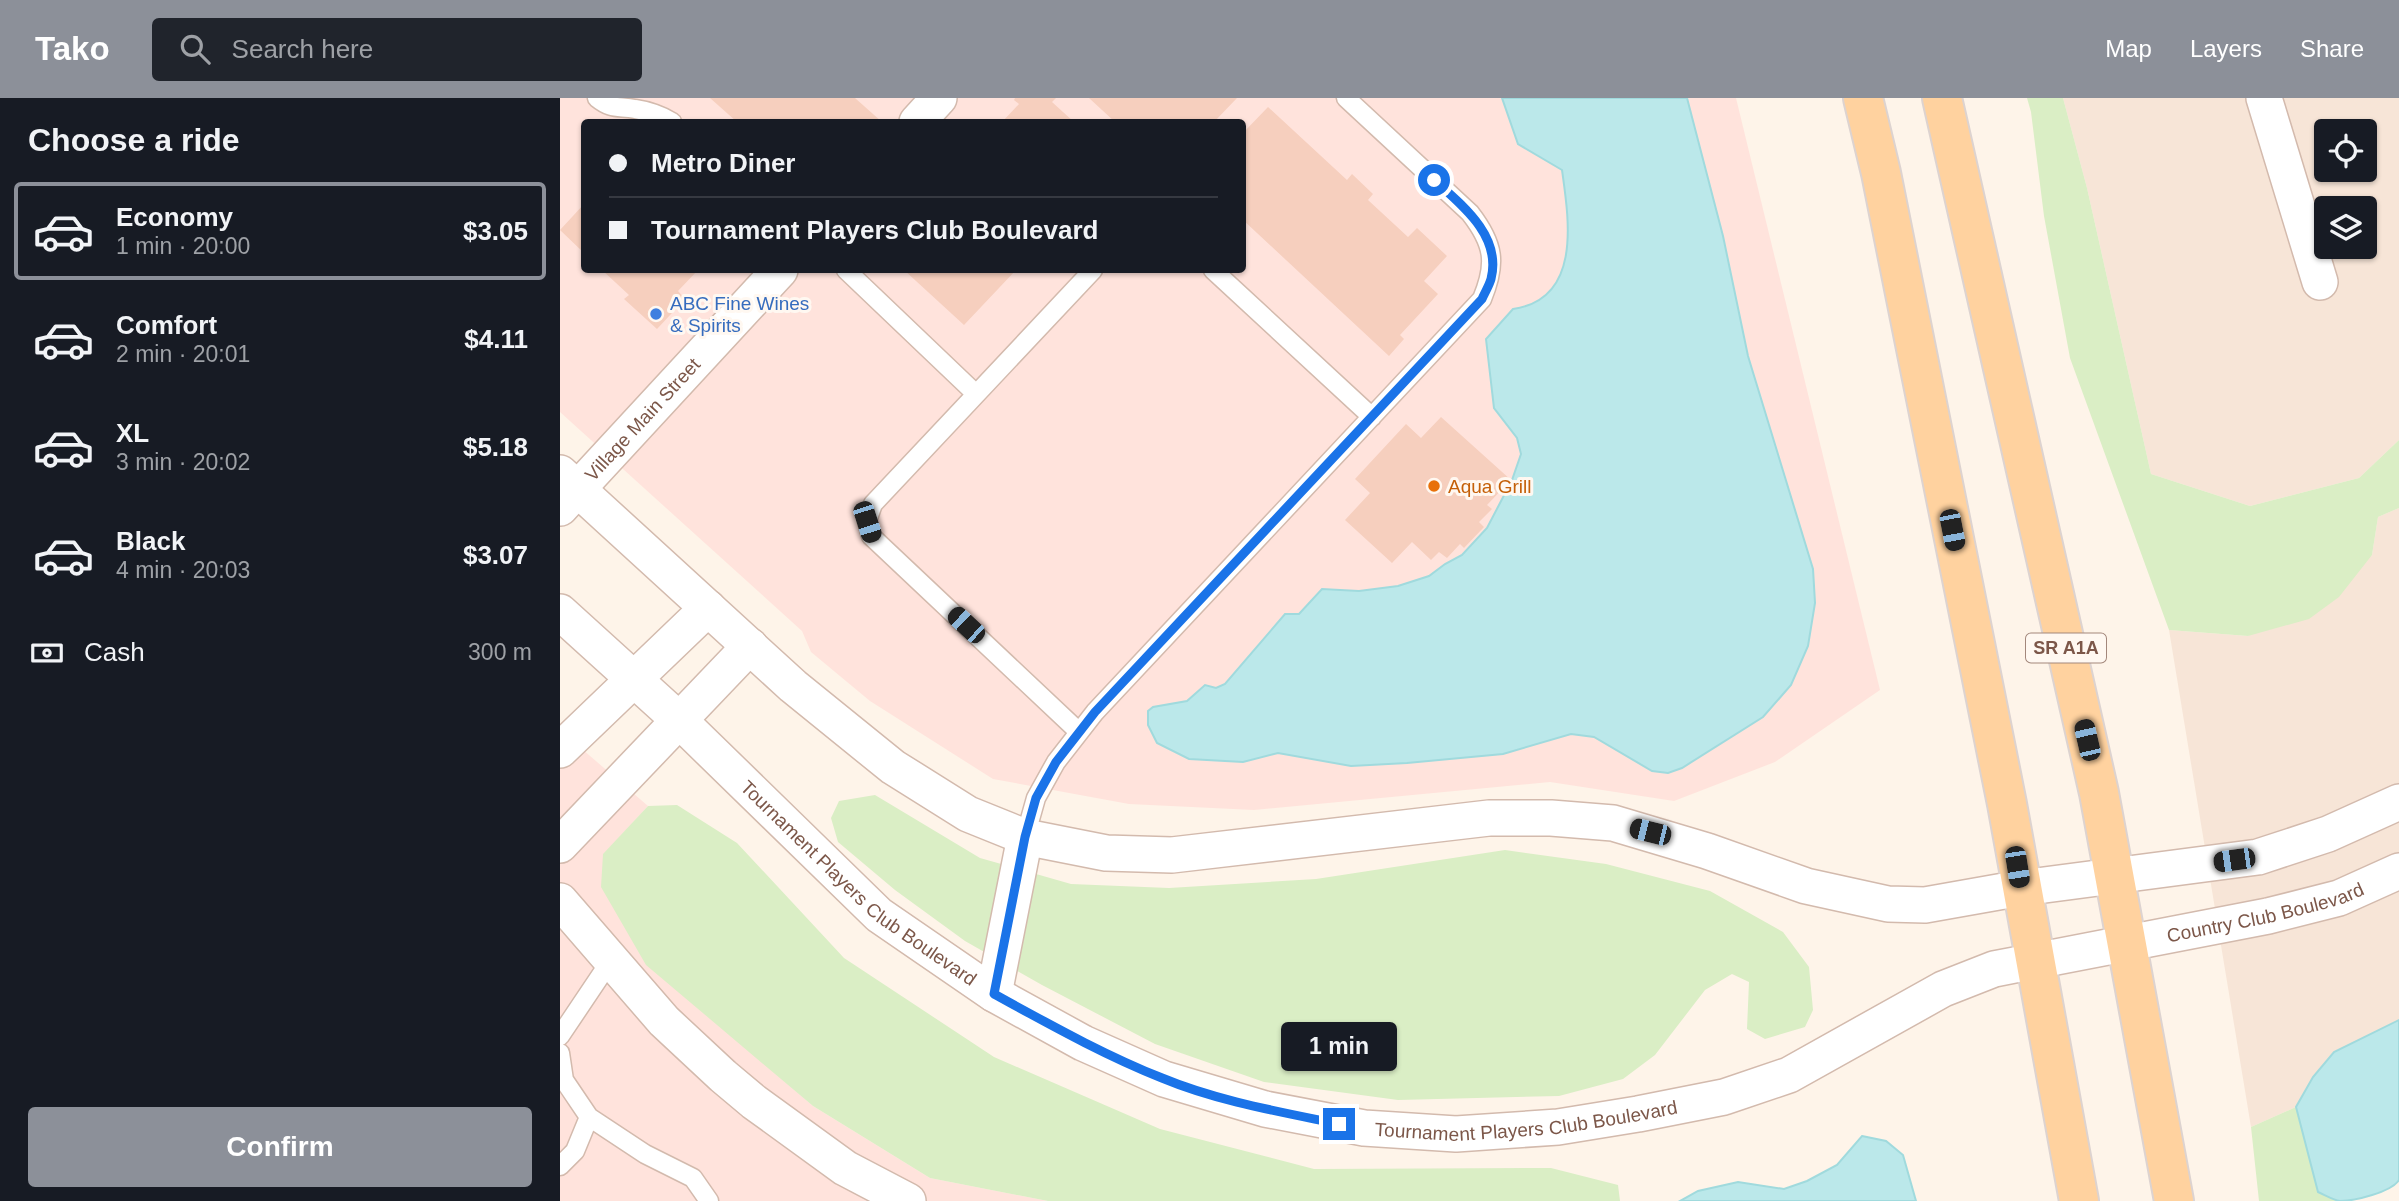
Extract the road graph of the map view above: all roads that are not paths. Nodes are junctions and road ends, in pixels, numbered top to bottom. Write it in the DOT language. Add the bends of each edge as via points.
graph roads {
  1 [pos="597,98"];
  2 [pos="939,98"];
  3 [pos="1346,98"];
  4 [pos="1863,98"];
  5 [pos="1942,98"];
  6 [pos="2264,98"];
  7 [pos="666,119"];
  8 [pos="920,119"];
  9 [pos="777,273"];
  10 [pos="849,273"];
  11 [pos="1090,273"];
  12 [pos="1216,273"];
  13 [pos="2320,282"];
  14 [pos="976,394"];
  15 [pos="1372,417"];
  16 [pos="566,490"];
  17 [pos="708,608"];
  18 [pos="560,612"];
  19 [pos="750,646"];
  20 [pos="634,679"];
  21 [pos="679,720"];
  22 [pos="1079,732"];
  23 [pos="560,750"];
  24 [pos="2399,802"];
  25 [pos="1025,837"];
  26 [pos="560,845"];
  27 [pos="2399,871"];
  28 [pos="2115,876"];
  29 [pos="2021,888"];
  30 [pos="560,901"];
  31 [pos="2127,944"];
  32 [pos="611,960"];
  33 [pos="2035,960"];
  34 [pos="994,994"];
  35 [pos="560,1036"];
  36 [pos="560,1053"];
  37 [pos="589,1117"];
  38 [pos="560,1166"];
  39 [pos="871,1193"];
  40 [pos="709,1201"];
  41 [pos="908,1201"];
  42 [pos="2079,1201"];
  43 [pos="2174,1201"];
  1 -- 7 [label="lane" via="612,108 633,108"];
  2 -- 8 [label="street"];
  3 -- 15 [label="lane" via="1470,213 1492,254 1491,278 1482,299"];
  4 -- 29 [label="main road"];
  5 -- 28 [label="main road, SR A1A"];
  6 -- 13 [label="street"];
  9 -- 16 [label="street, Village Main Street"];
  10 -- 14 [label="lane"];
  11 -- 14 [label="lane"];
  12 -- 15 [label="lane"];
  14 -- 22 [label="lane" via="873,504 867,522 871,536"];
  15 -- 22 [label="lane"];
  16 -- 17 [label="street"];
  17 -- 19 [label="street"];
  17 -- 20 [label="street"];
  18 -- 20 [label="street, Tournament Players Club Boulevard"];
  19 -- 21 [label="street"];
  19 -- 25 [label="street" via="893,767 968,814"];
  20 -- 21 [label="street, Tournament Players Club Boulevard"];
  20 -- 23 [label="street"];
  21 -- 26 [label="street"];
  21 -- 34 [label="street, Tournament Players Club Boulevard" via="879,915"];
  22 -- 25 [label="lane" via="1036,798"];
  24 -- 28 [label="street" via="2328,834 2258,857"];
  25 -- 29 [label="street" via="1106,853 1172,855 1489,818 1551,818 1614,823 1650,832 1806,886 1888,904 1924,905"];
  25 -- 34 [label="street"];
  27 -- 31 [label="street, Country Club Boulevard" via="2327,901"];
  28 -- 29 [label="street"];
  28 -- 31 [label="main road, SR A1A"];
  29 -- 33 [label="main road"];
  30 -- 32 [label="street"];
  31 -- 33 [label="street, Tournament Players Club Boulevard"];
  31 -- 43 [label="main road, SR A1A"];
  32 -- 35 [label="lane"];
  32 -- 39 [label="street" via="664,1021 723,1076"];
  33 -- 34 [label="street, Tournament Players Club Boulevard" via="1994,969 1943,989 1789,1075 1724,1097 1558,1127 1456,1134 1364,1128 1265,1110 1164,1079 1083,1043"];
  33 -- 42 [label="main road"];
  36 -- 37 [label="lane" via="564,1080"];
  37 -- 38 [label="lane" via="575,1151"];
  37 -- 40 [label="lane" via="645,1154 693,1178"];
  39 -- 41 [label="street"];
}
